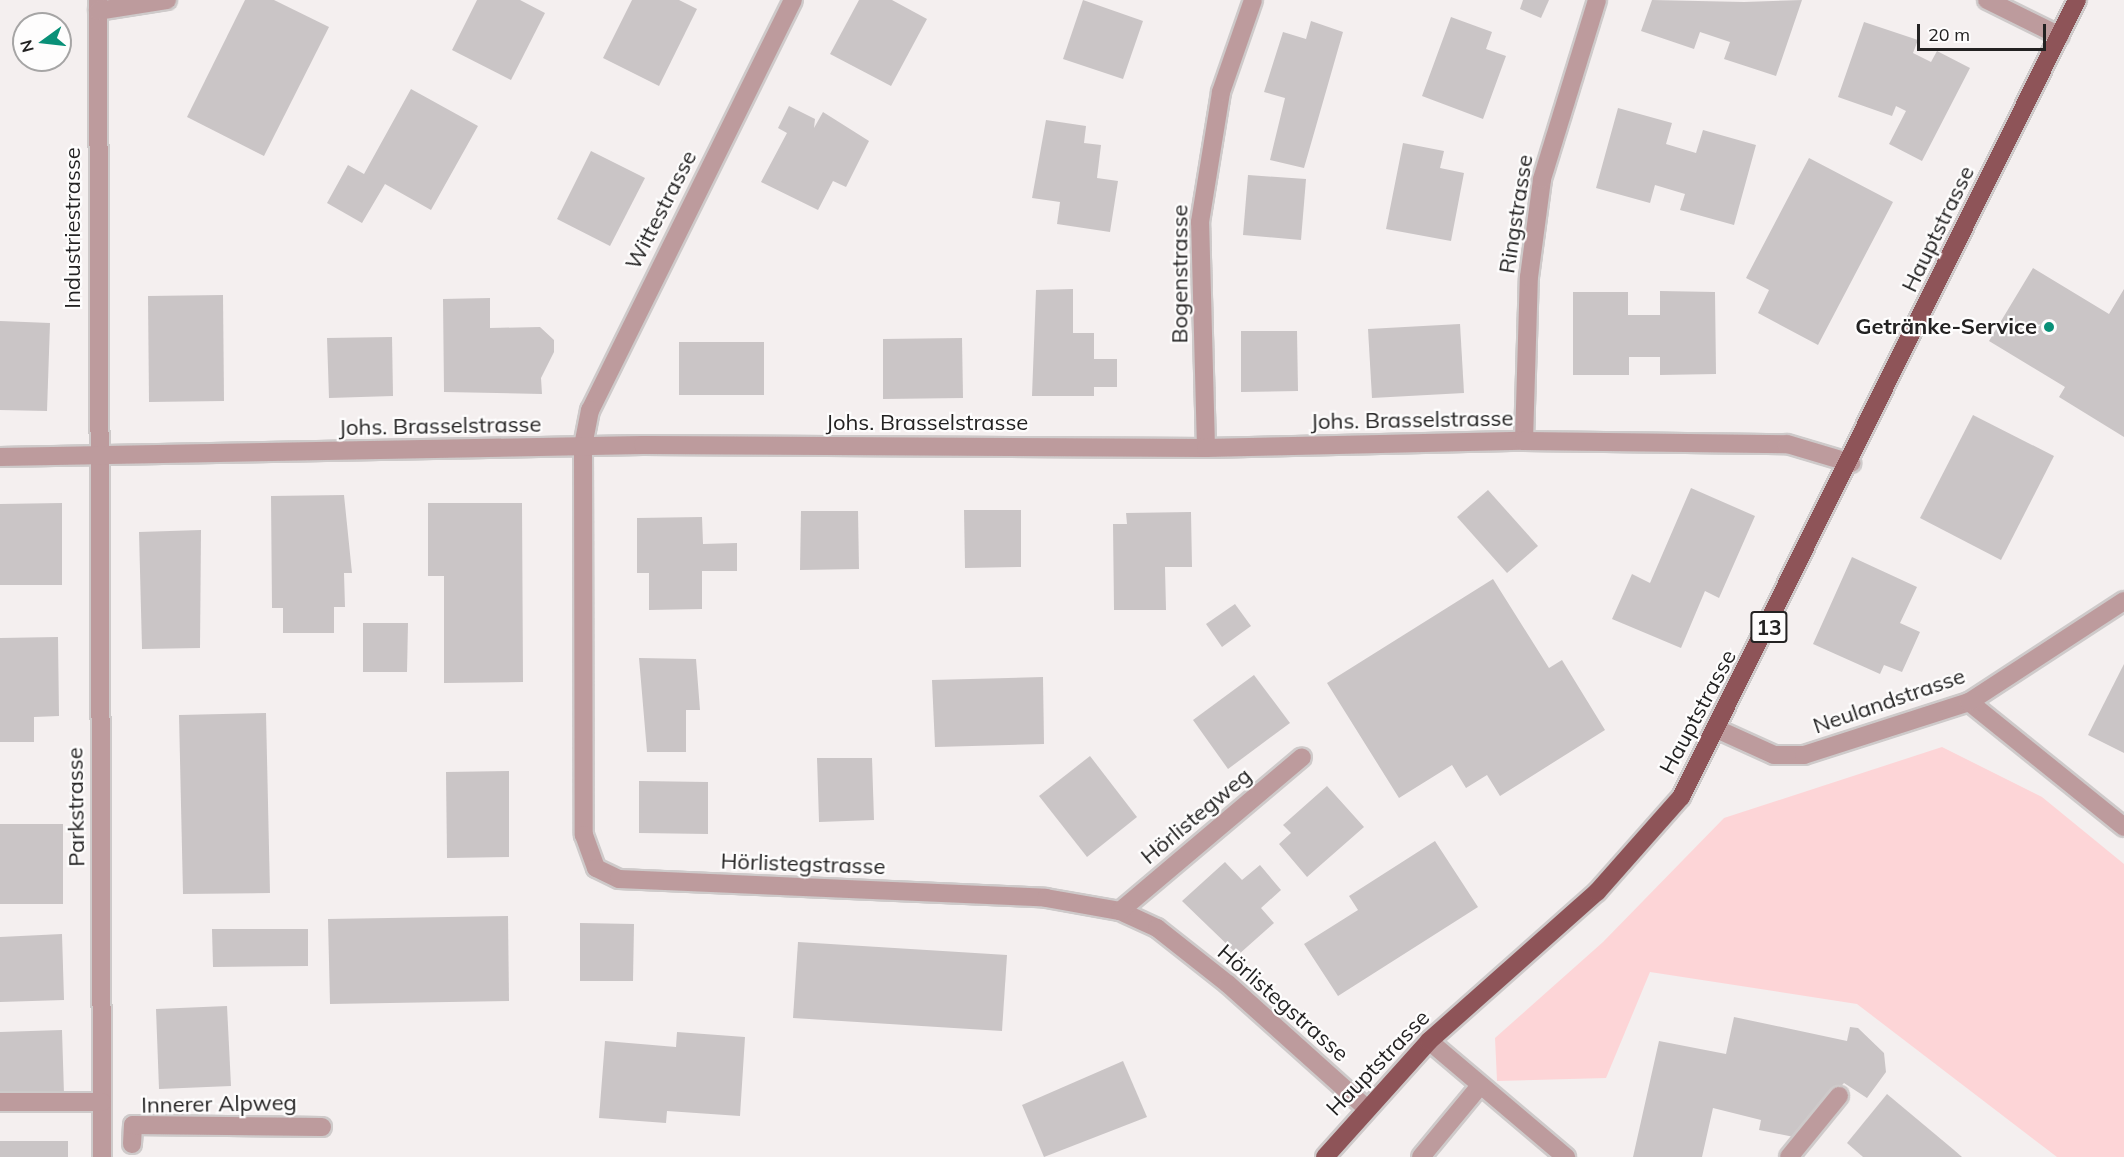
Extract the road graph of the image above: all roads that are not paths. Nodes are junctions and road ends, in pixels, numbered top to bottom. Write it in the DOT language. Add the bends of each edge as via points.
graph roads {
  1 [pos="167,0"];
  2 [pos="793,0"];
  3 [pos="1253,0"];
  4 [pos="1597,0"];
  5 [pos="1987,0"];
  6 [pos="2077,0"];
  7 [pos="98,6"];
  8 [pos="2060,36"];
  9 [pos="1524,441"];
  10 [pos="583,446"];
  11 [pos="1206,448"];
  12 [pos="97,456"];
  13 [pos="0,457"];
  14 [pos="1851,463"];
  15 [pos="2124,601"];
  16 [pos="1969,702"];
  17 [pos="1719,730"];
  18 [pos="1302,757"];
  19 [pos="2124,827"];
  20 [pos="1120,911"];
  21 [pos="1429,1041"];
  22 [pos="1479,1087"];
  23 [pos="1839,1096"];
  24 [pos="0,1102"];
  25 [pos="102,1102"];
  26 [pos="1365,1107"];
  27 [pos="322,1127"];
  28 [pos="132,1144"];
  29 [pos="102,1157"];
  30 [pos="1325,1157"];
  31 [pos="1421,1157"];
  32 [pos="1566,1157"];
  33 [pos="1789,1157"];
  1 -- 7 [label="street"];
  2 -- 10 [label="street, Wittestrasse" via="597,391"];
  3 -- 11 [label="street, Bogenstrasse" via="1221,92 1200,222"];
  4 -- 9 [label="street, Ringstrasse" via="1542,179 1529,277"];
  5 -- 8 [label="street"];
  6 -- 8 [label="main road, Hauptstrasse / 13"];
  7 -- 12 [label="street, Industriestrasse"];
  8 -- 14 [label="main road, Hauptstrasse / 13"];
  9 -- 11 [label="street, Johs. Brasselstrasse"];
  9 -- 14 [label="street, Johs. Brasselstrasse" via="1787,444"];
  10 -- 11 [label="street, Johs. Brasselstrasse"];
  10 -- 12 [label="street, Johs. Brasselstrasse"];
  10 -- 20 [label="street, Hörlistegstrasse" via="584,835 596,868 619,879 1046,898"];
  12 -- 13 [label="street, Johs. Brasselstrasse"];
  12 -- 25 [label="street, Parkstrasse"];
  14 -- 17 [label="main road, Hauptstrasse / 13"];
  15 -- 16 [label="street, Neulandstrasse"];
  16 -- 17 [label="street, Neulandstrasse" via="1804,755 1774,755"];
  16 -- 19 [label="street"];
  17 -- 21 [label="main road, Hauptstrasse / 13" via="1681,797 1641,848"];
  18 -- 20 [label="street, Hörlistegweg"];
  20 -- 26 [label="street, Hörlistegstrasse" via="1157,928 1228,984"];
  21 -- 22 [label="street"];
  21 -- 26 [label="main road, Hauptstrasse / 13"];
  22 -- 31 [label="street"];
  22 -- 32 [label="street"];
  23 -- 33 [label="street"];
  24 -- 25 [label="street"];
  25 -- 29 [label="street, Parkstrasse"];
  26 -- 30 [label="main road, Hauptstrasse / 13"];
  27 -- 28 [label="street, Innerer Alpweg" via="133,1125"];
}
